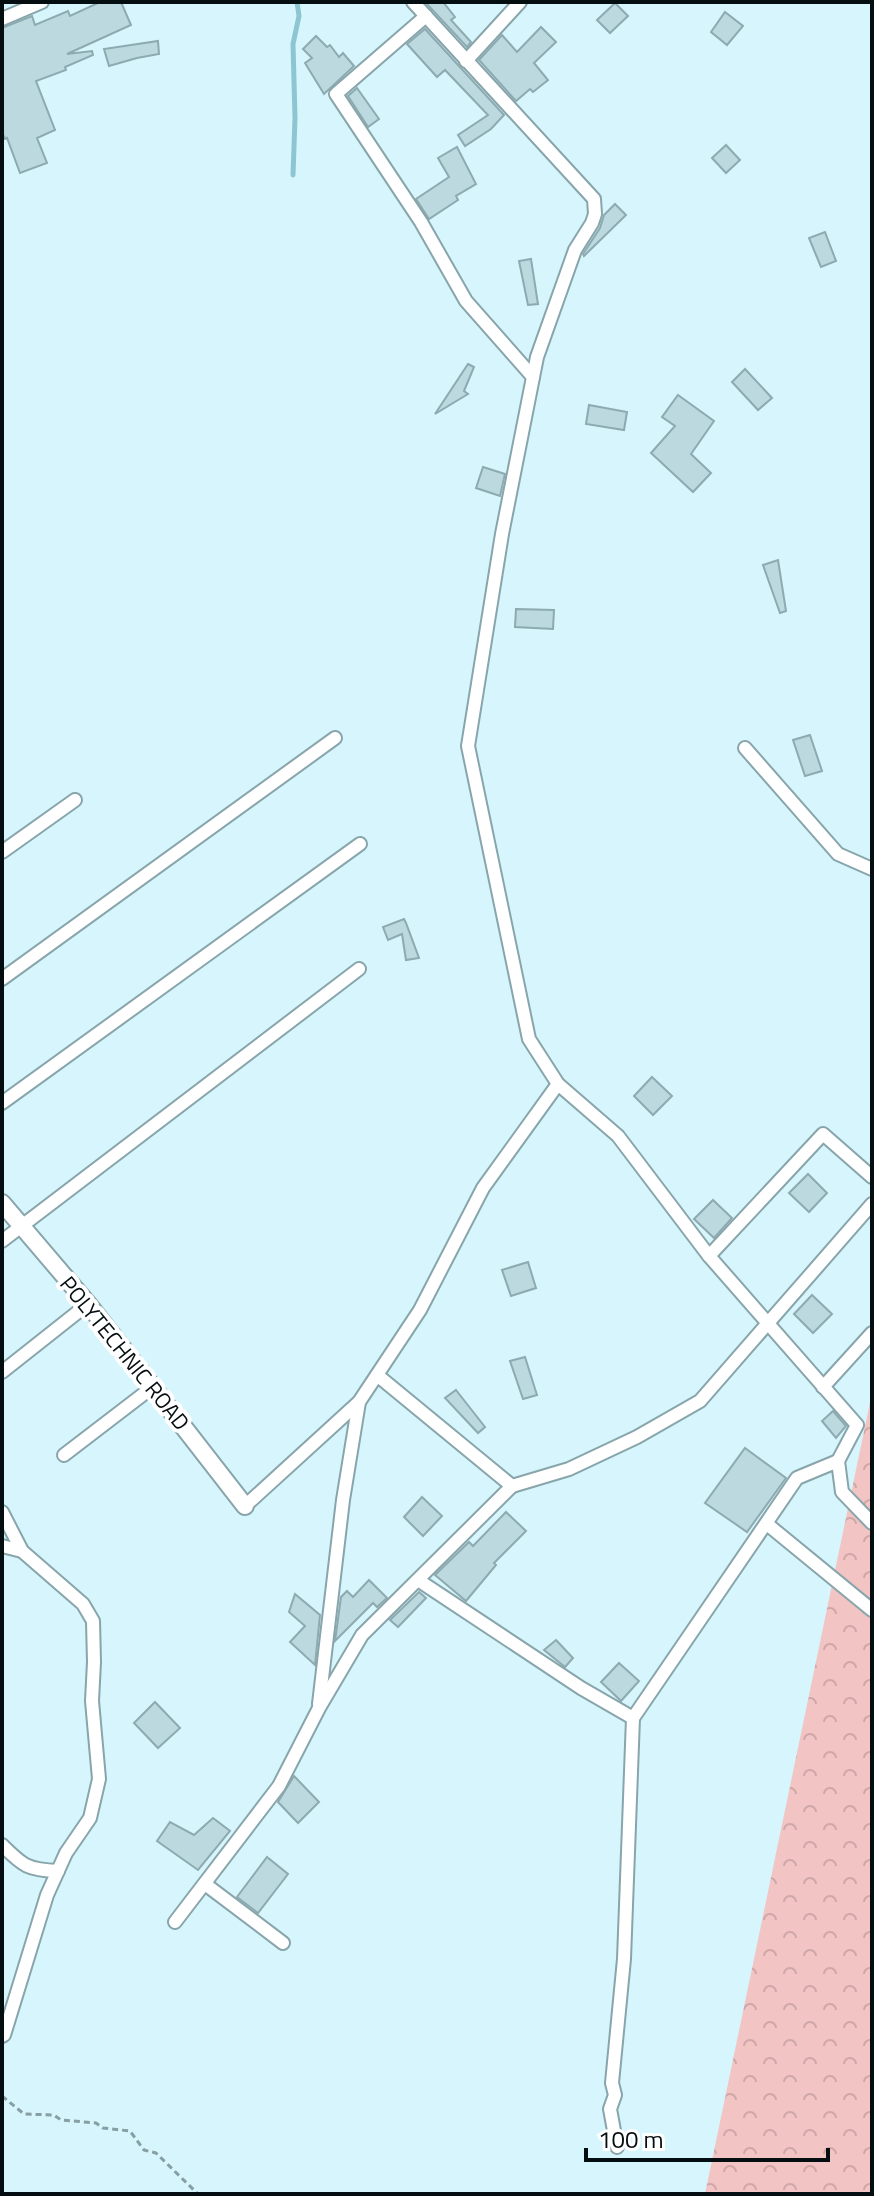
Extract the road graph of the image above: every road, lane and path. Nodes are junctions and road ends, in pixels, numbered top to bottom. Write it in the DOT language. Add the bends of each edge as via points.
graph roads {
  1 [pos="42,2"];
  2 [pos="413,2"];
  3 [pos="520,2"];
  4 [pos="426,16"];
  5 [pos="2,19"];
  6 [pos="466,61"];
  7 [pos="533,377"];
  8 [pos="335,738"];
  9 [pos="745,748"];
  10 [pos="75,800"];
  11 [pos="360,844"];
  12 [pos="2,852"];
  13 [pos="872,869"];
  14 [pos="359,969"];
  15 [pos="2,979"];
  16 [pos="558,1084"];
  17 [pos="2,1103"];
  18 [pos="872,1177"];
  19 [pos="2,1203"];
  20 [pos="872,1204"];
  21 [pos="21,1225"];
  22 [pos="2,1241"];
  23 [pos="709,1256"];
  24 [pos="88,1304"];
  25 [pos="767,1324"];
  26 [pos="872,1333"];
  27 [pos="2,1372"];
  28 [pos="377,1375"];
  29 [pos="154,1386"];
  30 [pos="823,1387"];
  31 [pos="359,1402"];
  32 [pos="64,1455"];
  33 [pos="838,1461"];
  34 [pos="512,1486"];
  35 [pos="245,1506"];
  36 [pos="2,1512"];
  37 [pos="869,1518"];
  38 [pos="767,1524"];
  39 [pos="2,1546"];
  40 [pos="22,1551"];
  41 [pos="418,1580"];
  42 [pos="872,1610"];
  43 [pos="319,1708"];
  44 [pos="633,1718"];
  45 [pos="2,1845"];
  46 [pos="58,1871"];
  47 [pos="205,1884"];
  48 [pos="175,1922"];
  49 [pos="283,1943"];
  50 [pos="6,2015"];
  51 [pos="2,2036"];
  52 [pos="2,2096"];
  53 [pos="617,2147"];
  54 [pos="198,2194"];
  1 -- 5 [label="street"];
  2 -- 4 [label="street"];
  3 -- 6 [label="street"];
  4 -- 6 [label="street"];
  4 -- 7 [label="street" via="336,94 466,301"];
  6 -- 7 [label="street" via="594,199 592,223 575,250"];
  7 -- 16 [label="street" via="468,746 529,1039"];
  8 -- 15 [label="street"];
  9 -- 13 [label="street" via="838,854"];
  10 -- 12 [label="street"];
  11 -- 17 [label="street"];
  14 -- 21 [label="street"];
  16 -- 23 [label="street" via="618,1136"];
  16 -- 28 [label="street" via="483,1188 420,1310"];
  18 -- 23 [label="street" via="823,1134"];
  19 -- 21 [label="street, POLYTECHNIC ROAD"];
  20 -- 25 [label="street"];
  21 -- 22 [label="street"];
  21 -- 24 [label="street, POLYTECHNIC ROAD"];
  23 -- 25 [label="street"];
  24 -- 27 [label="street"];
  24 -- 29 [label="street, POLYTECHNIC ROAD"];
  25 -- 30 [label="street"];
  25 -- 34 [label="street" via="700,1401 569,1469"];
  26 -- 30 [label="street"];
  28 -- 31 [label="street"];
  28 -- 34 [label="street"];
  29 -- 32 [label="street"];
  29 -- 35 [label="street, POLYTECHNIC ROAD"];
  30 -- 33 [label="street" via="857,1425"];
  31 -- 35 [label="street"];
  31 -- 43 [label="street"];
  33 -- 37 [label="street" via="842,1492"];
  33 -- 38 [label="street" via="797,1478"];
  34 -- 41 [label="street"];
  36 -- 40 [label="street"];
  38 -- 42 [label="street"];
  38 -- 44 [label="street"];
  39 -- 40 [label="street"];
  40 -- 46 [label="street" via="83,1604 93,1621 92,1701 99,1779 90,1818"];
  41 -- 43 [label="street" via="362,1635"];
  41 -- 44 [label="street"];
  43 -- 47 [label="street" via="279,1786"];
  44 -- 53 [label="street" via="624,1959 610,2109"];
  45 -- 46 [label="street" via="34,1870"];
  46 -- 50 [label="street"];
  47 -- 48 [label="street"];
  47 -- 49 [label="street"];
  50 -- 51 [label="street"];
  52 -- 54 [label="path" via="24,2114 130,2131 144,2150 156,2153"];
}
